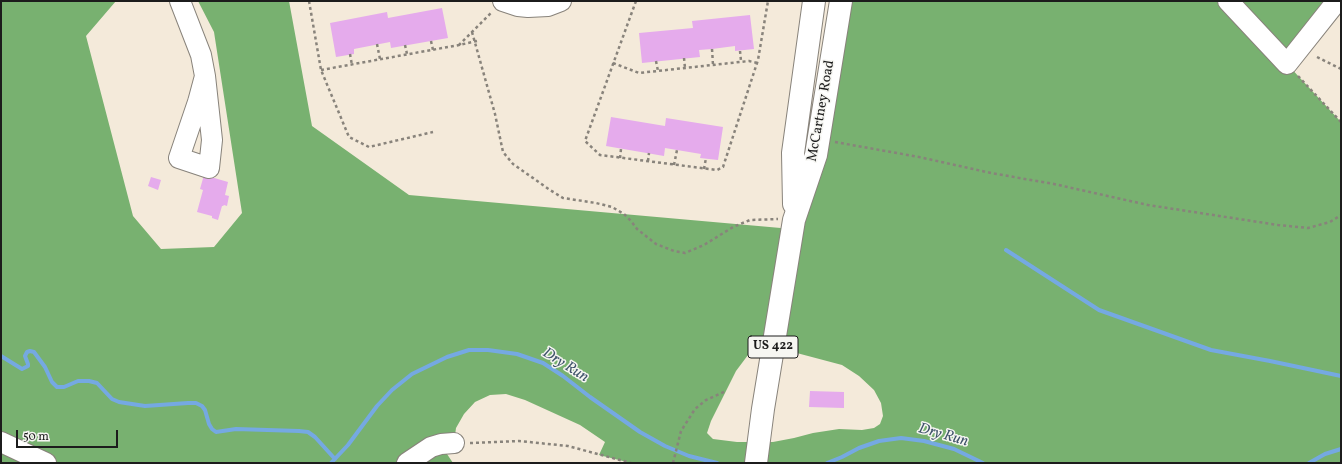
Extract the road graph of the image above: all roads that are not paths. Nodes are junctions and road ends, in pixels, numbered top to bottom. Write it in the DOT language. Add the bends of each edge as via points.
graph roads {
  1 [pos="180,1"];
  2 [pos="561,1"];
  3 [pos="814,1"];
  4 [pos="841,1"];
  5 [pos="1228,1"];
  6 [pos="1337,1"];
  7 [pos="497,7"];
  8 [pos="205,76"];
  9 [pos="793,226"];
  10 [pos="1,442"];
  11 [pos="454,444"];
  12 [pos="46,463"];
  13 [pos="407,463"];
  14 [pos="756,463"];
  1 -- 8 [label="street" via="202,55"];
  2 -- 7 [label="street" via="548,6"];
  3 -- 9 [label="highway, McCartney Road / US 422" via="793,153"];
  4 -- 9 [label="highway, McCartney Road / US 422" via="816,155"];
  5 -- 6 [label="street" via="1287,64"];
  9 -- 14 [label="highway, McCartney Road / US 422"];
  10 -- 12 [label="street"];
  11 -- 13 [label="street" via="431,447"];
}
